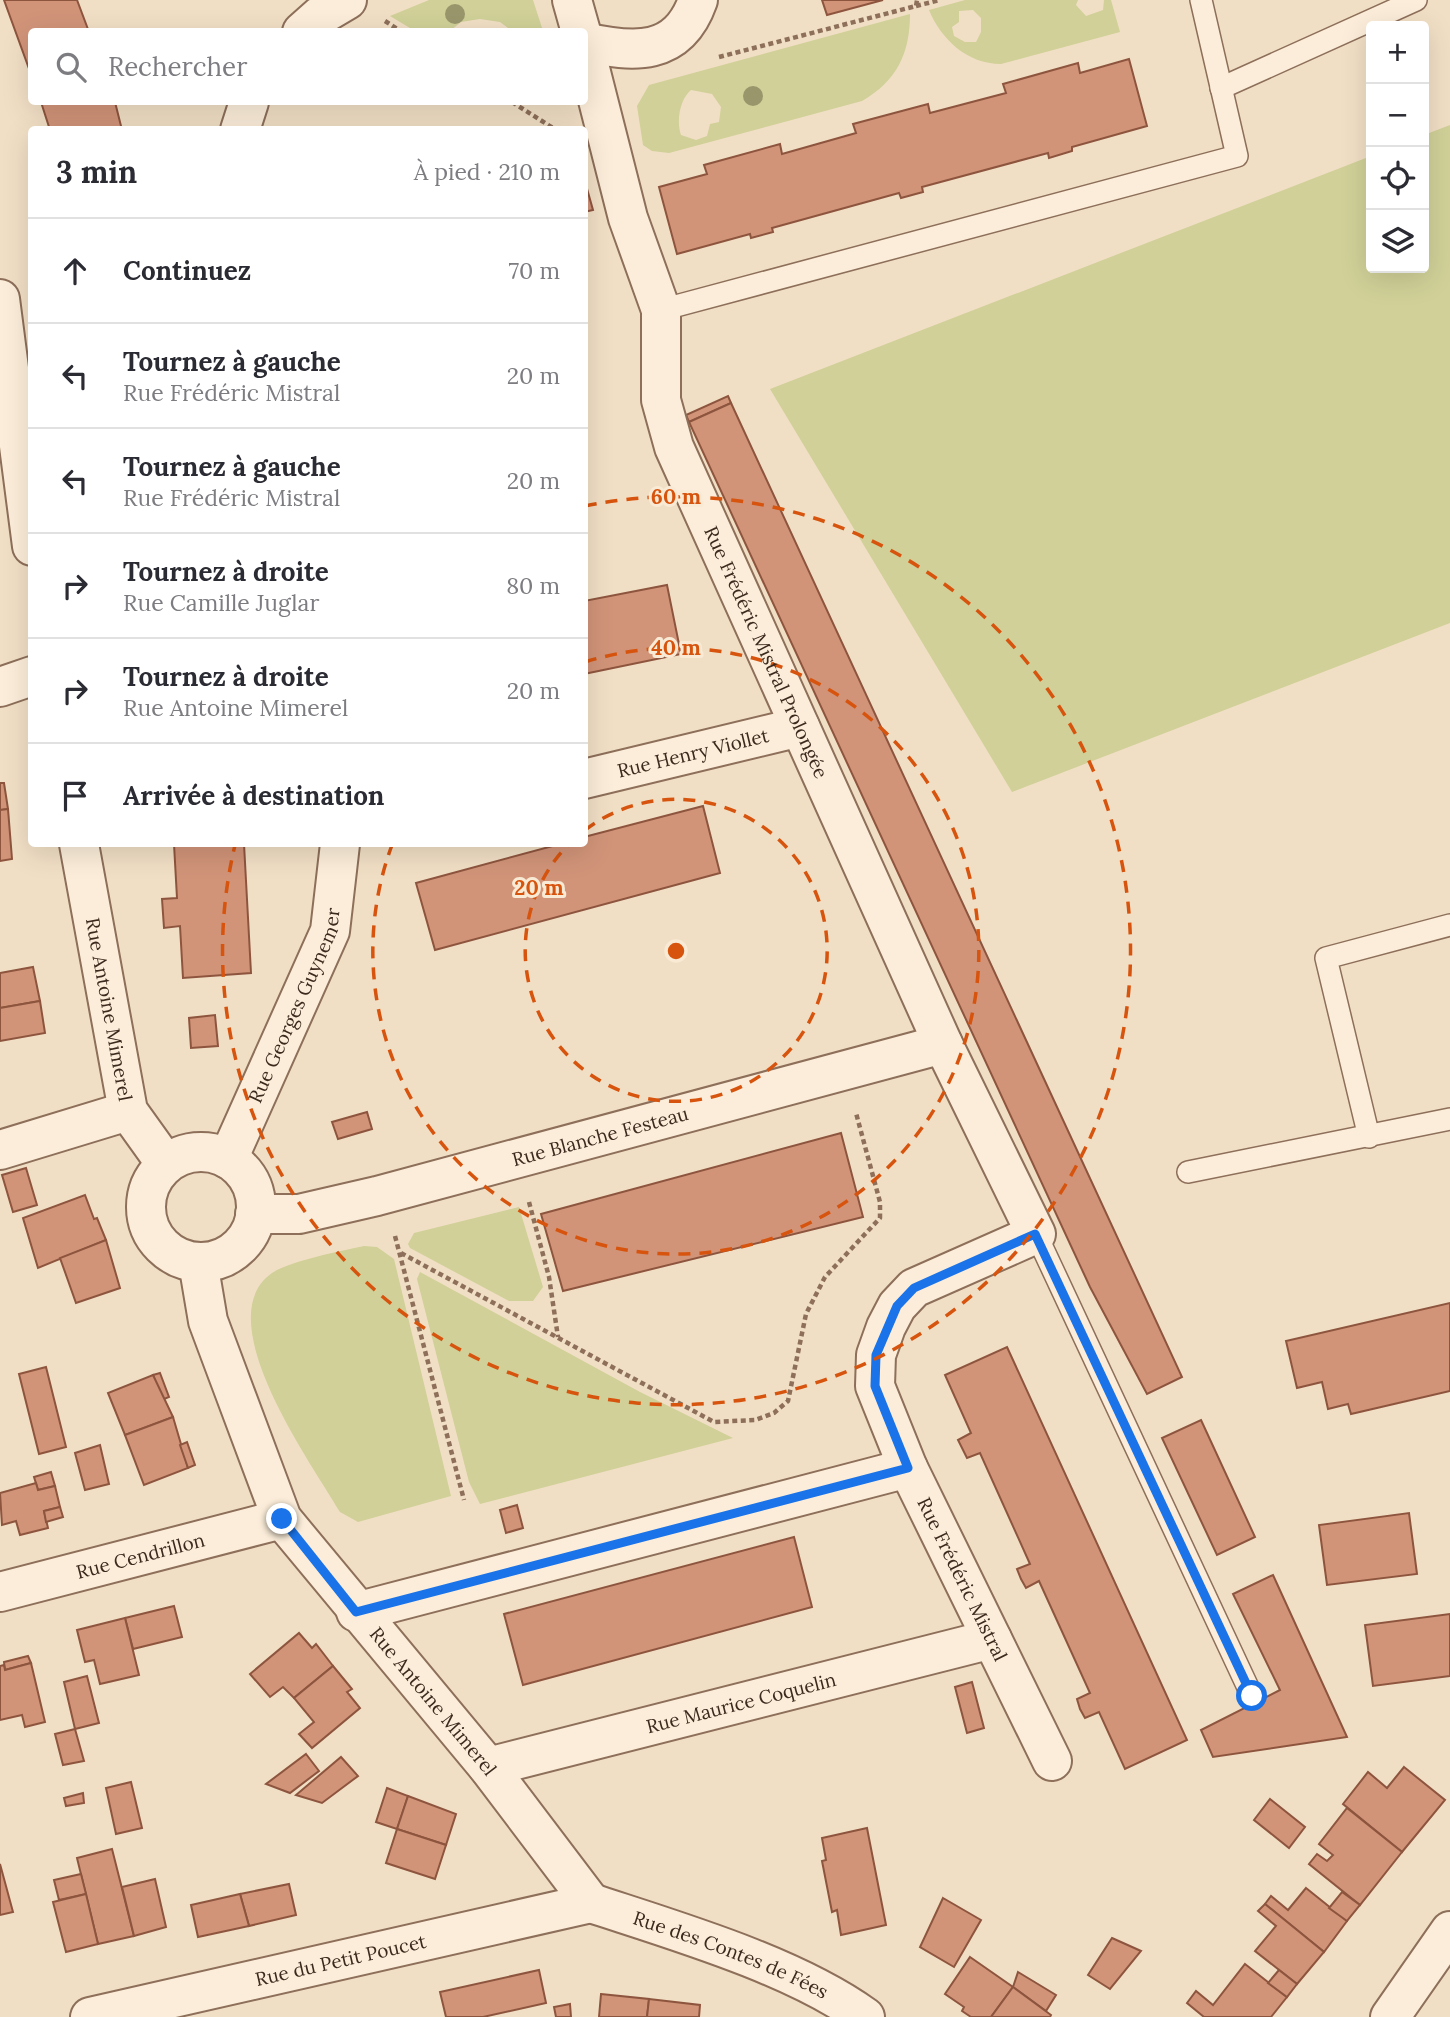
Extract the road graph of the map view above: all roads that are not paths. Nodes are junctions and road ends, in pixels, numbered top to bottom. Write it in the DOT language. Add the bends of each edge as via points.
graph roads {
  1 [pos="346,0"];
  2 [pos="572,0"];
  3 [pos="698,0"];
  4 [pos="1201,0"];
  5 [pos="1416,0"];
  6 [pos="306,28"];
  7 [pos="580,28"];
  8 [pos="588,45"];
  9 [pos="588,60"];
  10 [pos="1221,88"];
  11 [pos="248,105"];
  12 [pos="241,126"];
  13 [pos="0,299"];
  14 [pos="662,310"];
  15 [pos="28,515"];
  16 [pos="28,677"];
  17 [pos="0,687"];
  18 [pos="800,727"];
  19 [pos="588,778"];
  20 [pos="80,847"];
  21 [pos="340,847"];
  22 [pos="1450,925"];
  23 [pos="943,1044"];
  24 [pos="128,1111"];
  25 [pos="1450,1119"];
  26 [pos="1369,1137"];
  27 [pos="0,1150"];
  28 [pos="228,1159"];
  29 [pos="166,1164"];
  30 [pos="1188,1172"];
  31 [pos="255,1214"];
  32 [pos="1035,1234"];
  33 [pos="198,1262"];
  34 [pos="908,1468"];
  35 [pos="282,1519"];
  36 [pos="0,1592"];
  37 [pos="356,1612"];
  38 [pos="992,1639"];
  39 [pos="1252,1696"];
  40 [pos="1052,1761"];
  41 [pos="488,1767"];
  42 [pos="591,1903"];
  43 [pos="1450,1931"];
  44 [pos="90,2017"];
  45 [pos="865,2017"];
  46 [pos="1390,2017"];
  1 -- 6 [label="street"];
  2 -- 7 [label="street"];
  3 -- 8 [label="street, Rue Frédéric Mistral Prolongée" via="688,21 660,45 620,50"];
  4 -- 10 [label="lane"];
  5 -- 10 [label="lane"];
  9 -- 14 [label="street, Rue Frédéric Mistral Prolongée" via="628,218"];
  10 -- 14 [label="lane" via="1237,156"];
  11 -- 12 [label="street"];
  13 -- 15 [label="street"];
  14 -- 18 [label="street, Rue Frédéric Mistral Prolongée" via="661,400 674,447"];
  16 -- 17 [label="street"];
  18 -- 19 [label="street, Rue Henry Viollet"];
  18 -- 23 [label="street, Rue Frédéric Mistral Prolongée"];
  20 -- 24 [label="street, Rue Antoine Mimerel"];
  21 -- 28 [label="street, Rue Georges Guynemer" via="330,931"];
  22 -- 26 [label="lane" via="1326,958"];
  23 -- 31 [label="street, Rue Blanche Festeau" via="377,1196 299,1214"];
  23 -- 32 [label="street, Rue Frédéric Mistral Prolongée"];
  24 -- 27 [label="street"];
  24 -- 29 [label="street, Rue Antoine Mimerel"];
  25 -- 26 [label="lane"];
  26 -- 30 [label="lane"];
  28 -- 29 [label="street" via="196,1152"];
  28 -- 31 [label="street" via="250,1183"];
  29 -- 33 [label="street" via="153,1178 146,1196 151,1233 179,1257"];
  31 -- 33 [label="street" via="242,1244 214,1261"];
  32 -- 34 [label="street, Rue Frédéric Mistral" via="914,1288 897,1306 876,1355 875,1386"];
  32 -- 39 [label="lane"];
  33 -- 35 [label="street, Rue Antoine Mimerel" via="208,1321"];
  34 -- 37 [label="street"];
  34 -- 38 [label="street, Rue Frédéric Mistral"];
  35 -- 36 [label="street, Rue Cendrillon"];
  35 -- 37 [label="street, Rue Antoine Mimerel"];
  37 -- 41 [label="street, Rue Antoine Mimerel"];
  38 -- 40 [label="street, Rue Frédéric Mistral"];
  38 -- 41 [label="street, Rue Maurice Coquelin"];
  41 -- 42 [label="street, Rue Antoine Mimerel"];
  42 -- 44 [label="street, Rue du Petit Poucet"];
  42 -- 45 [label="street, Rue des Contes de Fées" via="685,1934 791,1977"];
  43 -- 46 [label="street"];
}
